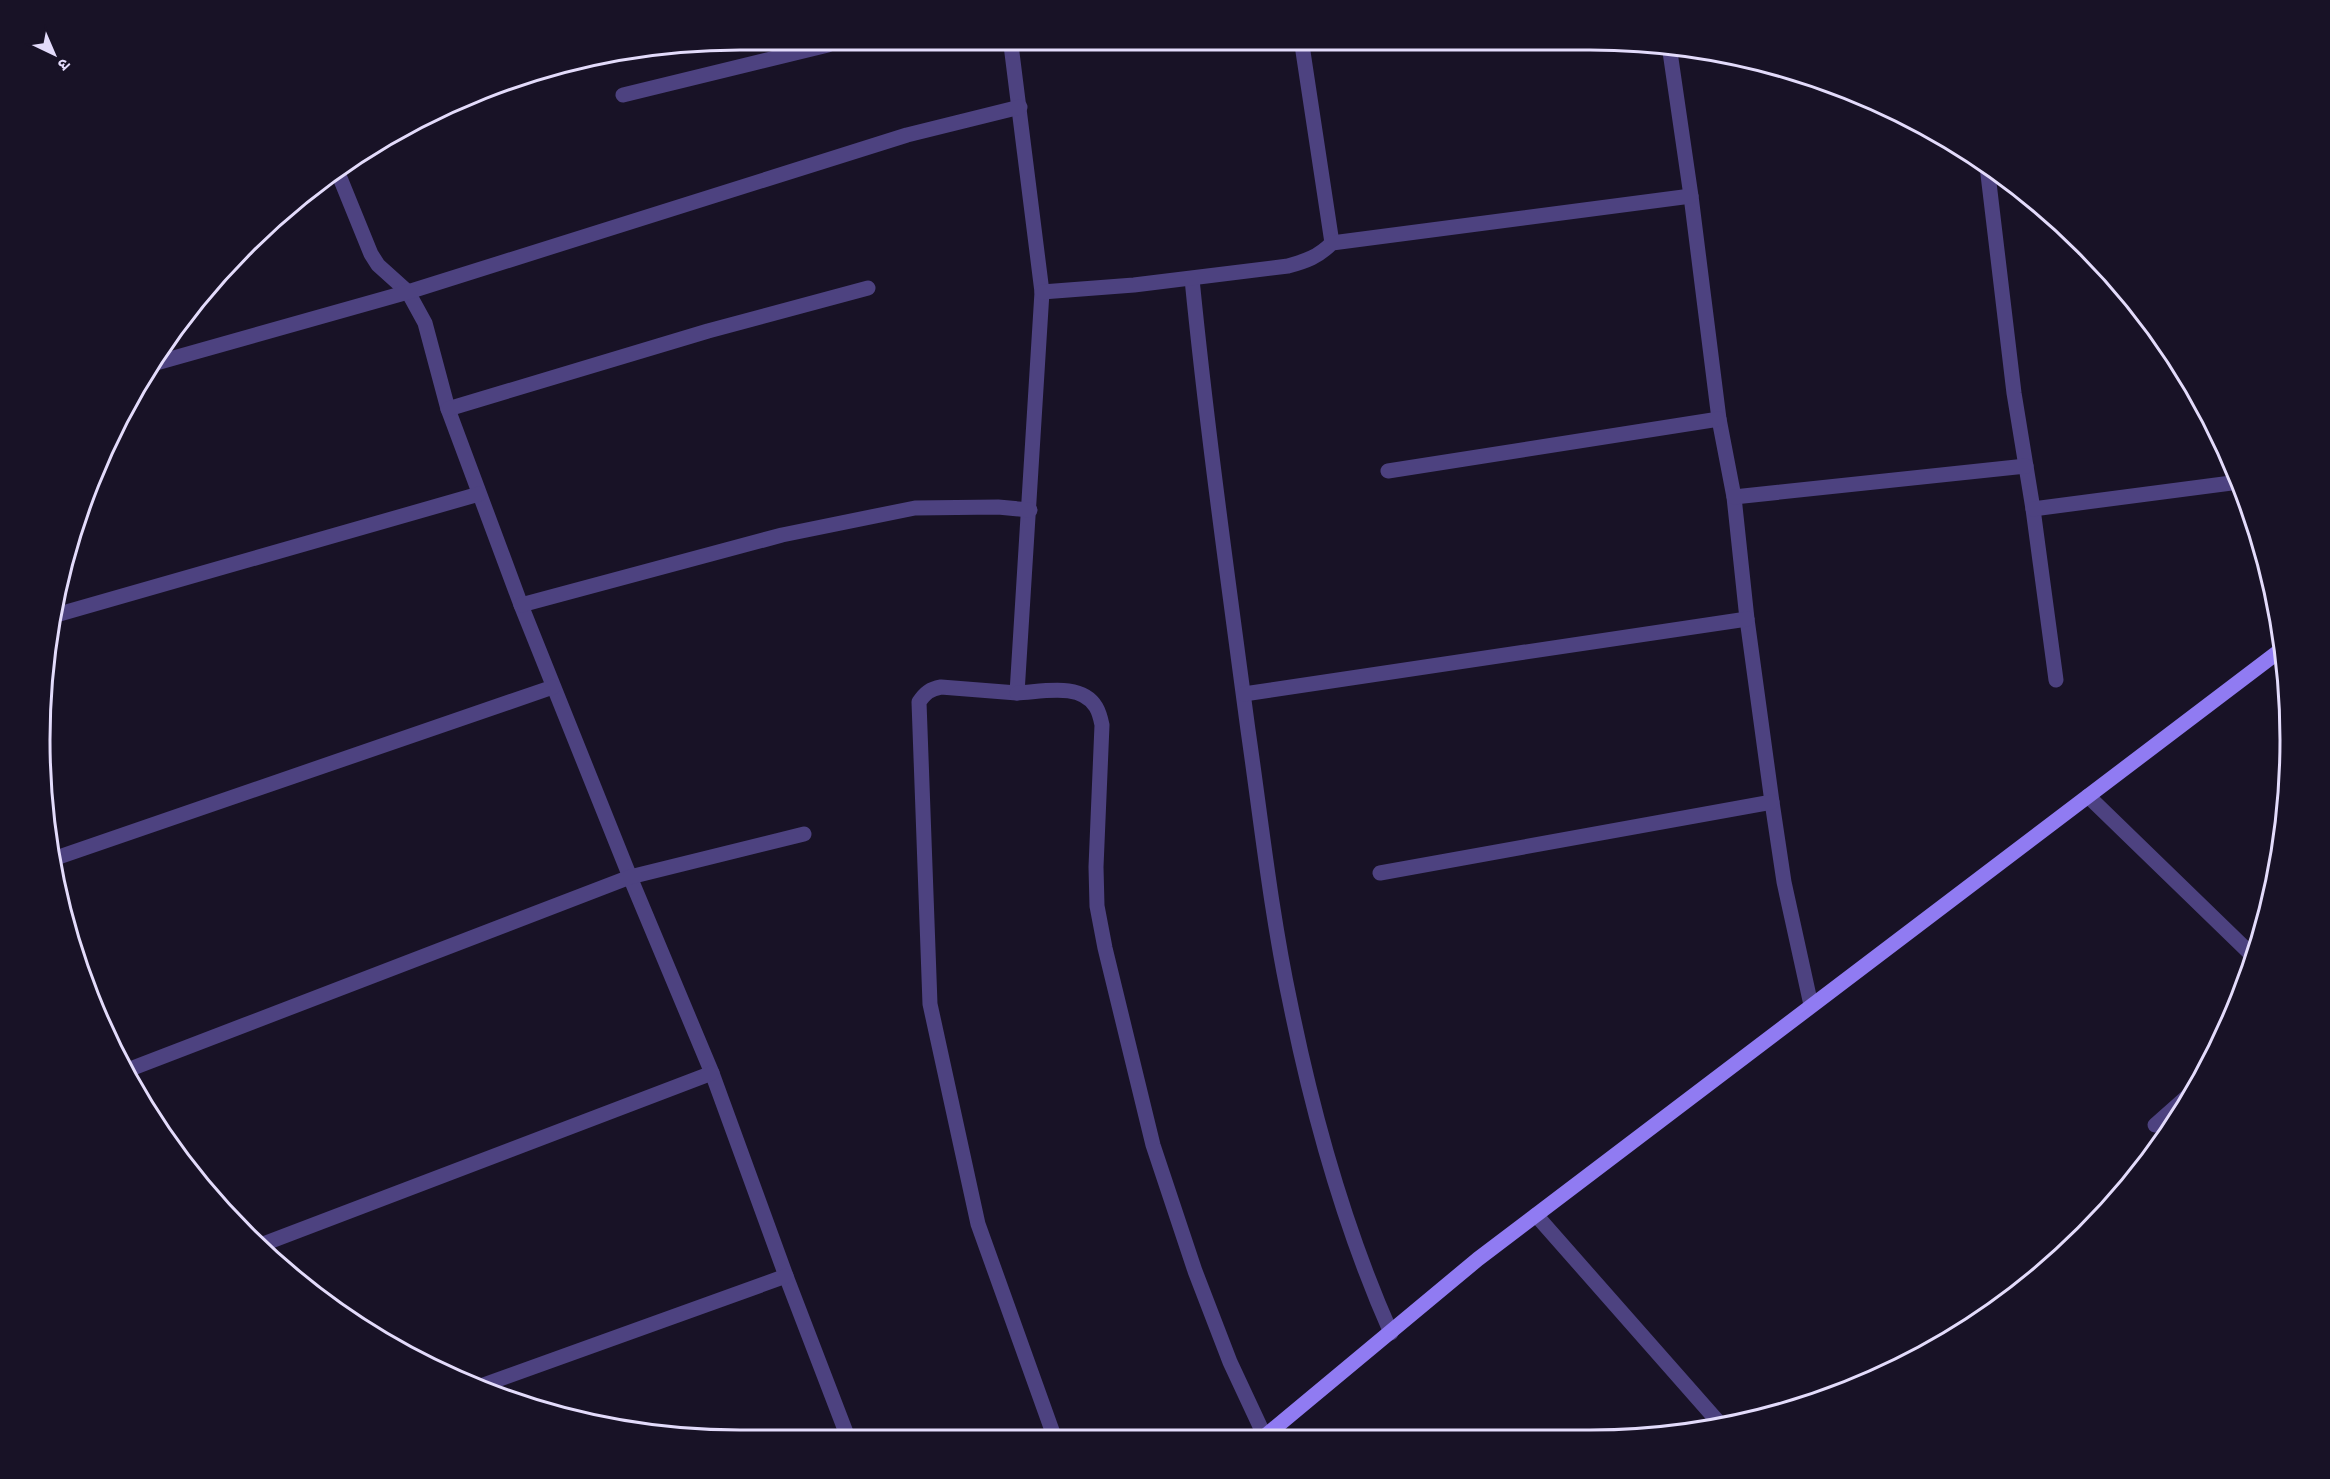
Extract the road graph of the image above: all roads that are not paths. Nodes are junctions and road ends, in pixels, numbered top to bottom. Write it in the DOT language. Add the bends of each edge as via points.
graph roads {
  1 [pos="808,50"];
  2 [pos="1012,50"];
  3 [pos="1303,50"];
  4 [pos="1670,54"];
  5 [pos="623,95"];
  6 [pos="1020,107"];
  7 [pos="1988,176"];
  8 [pos="340,177"];
  9 [pos="1691,196"];
  10 [pos="1332,243"];
  11 [pos="1192,279"];
  12 [pos="868,288"];
  13 [pos="408,292"];
  14 [pos="1042,292"];
  15 [pos="163,360"];
  16 [pos="448,409"];
  17 [pos="1719,419"];
  18 [pos="2026,466"];
  19 [pos="1388,471"];
  20 [pos="2231,484"];
  21 [pos="479,494"];
  22 [pos="1734,497"];
  23 [pos="2034,509"];
  24 [pos="1030,510"];
  25 [pos="521,605"];
  26 [pos="61,613"];
  27 [pos="1747,619"];
  28 [pos="2275,654"];
  29 [pos="2056,680"];
  30 [pos="553,687"];
  31 [pos="1017,693"];
  32 [pos="1244,694"];
  33 [pos="2088,796"];
  34 [pos="1772,802"];
  35 [pos="804,834"];
  36 [pos="60,857"];
  37 [pos="1380,873"];
  38 [pos="630,877"];
  39 [pos="2247,950"];
  40 [pos="1811,1005"];
  41 [pos="133,1068"];
  42 [pos="712,1073"];
  43 [pos="2172,1110"];
  44 [pos="2155,1125"];
  45 [pos="1536,1215"];
  46 [pos="268,1242"];
  47 [pos="786,1276"];
  48 [pos="1391,1333"];
  49 [pos="490,1383"];
  50 [pos="1715,1418"];
  51 [pos="845,1430"];
  52 [pos="1052,1430"];
  53 [pos="1261,1430"];
  54 [pos="1273,1430"];
  1 -- 5 [label="street"];
  2 -- 6 [label="street"];
  3 -- 10 [label="street"];
  4 -- 9 [label="street"];
  6 -- 13 [label="street" via="907,135"];
  6 -- 14 [label="street"];
  7 -- 18 [label="street"];
  8 -- 13 [label="street" via="371,254"];
  9 -- 10 [label="street"];
  9 -- 17 [label="street"];
  10 -- 11 [label="street" via="1309,260 1288,266"];
  11 -- 14 [label="street"];
  11 -- 32 [label="street" via="1206,417"];
  12 -- 16 [label="street"];
  13 -- 15 [label="street"];
  13 -- 16 [label="street" via="425,323"];
  14 -- 24 [label="street"];
  16 -- 21 [label="street"];
  17 -- 19 [label="street"];
  17 -- 22 [label="street"];
  18 -- 22 [label="street"];
  18 -- 23 [label="street"];
  20 -- 23 [label="street"];
  21 -- 25 [label="street"];
  21 -- 26 [label="street"];
  22 -- 27 [label="street"];
  23 -- 29 [label="street"];
  24 -- 25 [label="street" via="915,508 782,536"];
  24 -- 31 [label="street"];
  25 -- 30 [label="street"];
  27 -- 32 [label="street"];
  27 -- 34 [label="street"];
  28 -- 33 [label="street"];
  30 -- 36 [label="street"];
  30 -- 38 [label="street"];
  31 -- 52 [label="street" via="941,687 924,694 919,702 930,1004 978,1224"];
  31 -- 53 [label="street" via="1067,690 1080,694 1096,708 1102,725 1096,867 1097,906 1105,948 1153,1145 1202,1291"];
  32 -- 48 [label="street" via="1289,1000 1312,1101 1342,1207"];
  33 -- 39 [label="street"];
  33 -- 40 [label="street"];
  34 -- 37 [label="street"];
  34 -- 40 [label="street" via="1784,882"];
  35 -- 38 [label="street"];
  38 -- 41 [label="street"];
  38 -- 42 [label="street"];
  40 -- 45 [label="street"];
  42 -- 46 [label="street"];
  42 -- 47 [label="street"];
  43 -- 44 [label="street"];
  45 -- 48 [label="street" via="1478,1258"];
  45 -- 50 [label="street"];
  47 -- 49 [label="street"];
  47 -- 51 [label="street"];
  48 -- 54 [label="street"];
}
